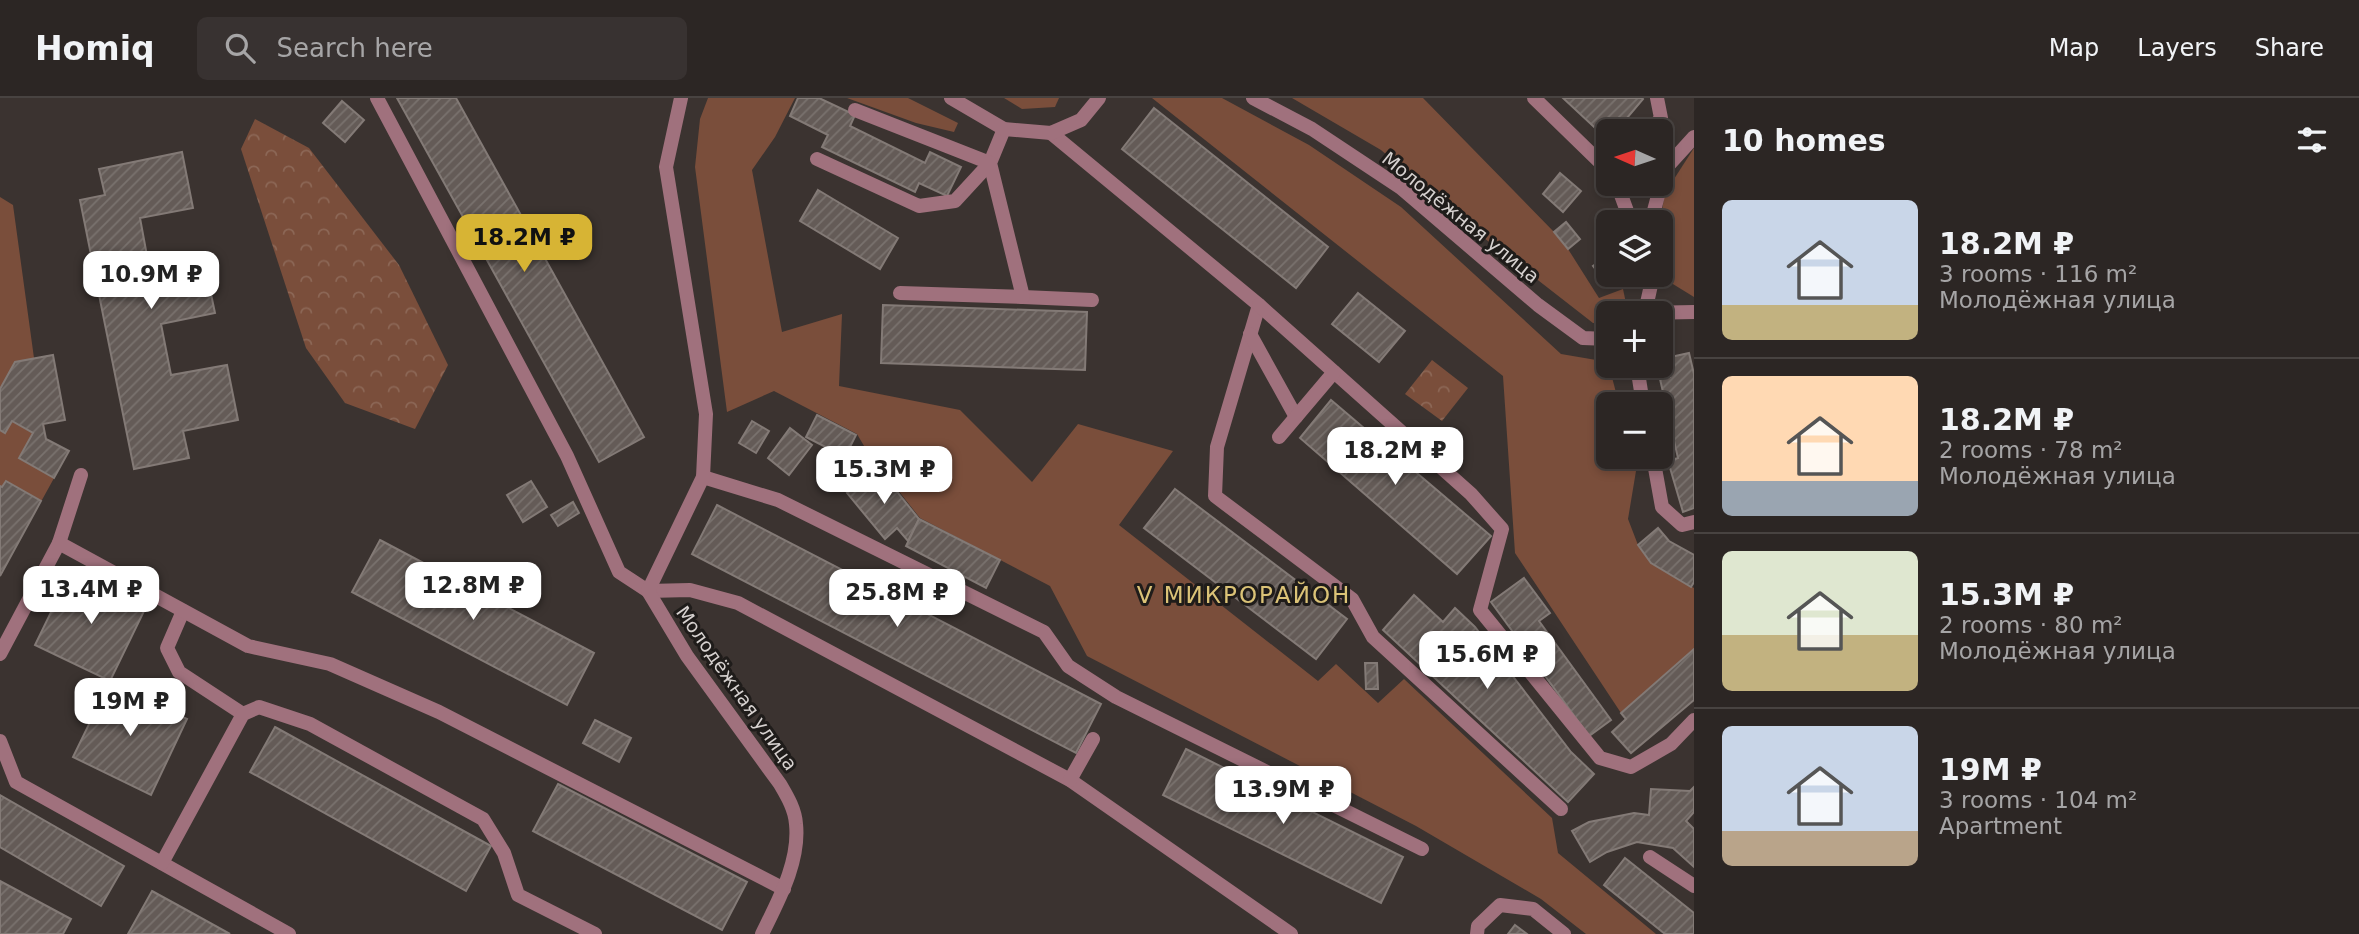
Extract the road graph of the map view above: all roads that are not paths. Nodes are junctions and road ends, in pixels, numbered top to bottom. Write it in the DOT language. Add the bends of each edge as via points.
graph roads {
  1 [pos="377,98"];
  2 [pos="681,98"];
  3 [pos="951,98"];
  4 [pos="1099,98"];
  5 [pos="1253,98"];
  6 [pos="1534,98"];
  7 [pos="1657,98"];
  8 [pos="855,110"];
  9 [pos="1660,119"];
  10 [pos="1004,128"];
  11 [pos="1051,133"];
  12 [pos="1694,137"];
  13 [pos="1596,158"];
  14 [pos="817,159"];
  15 [pos="990,163"];
  16 [pos="1654,210"];
  17 [pos="900,293"];
  18 [pos="1023,297"];
  19 [pos="1092,300"];
  20 [pos="1259,305"];
  21 [pos="1673,312"];
  22 [pos="1694,312"];
  23 [pos="1250,334"];
  24 [pos="1596,339"];
  25 [pos="1334,372"];
  26 [pos="1296,417"];
  27 [pos="1279,438"];
  28 [pos="1655,469"];
  29 [pos="81,475"];
  30 [pos="703,477"];
  31 [pos="1690,526"];
  32 [pos="60,543"];
  33 [pos="648,591"];
  34 [pos="183,611"];
  35 [pos="0,654"];
  36 [pos="243,713"];
  37 [pos="1694,720"];
  38 [pos="1093,739"];
  39 [pos="0,741"];
  40 [pos="1070,780"];
  41 [pos="1561,809"];
  42 [pos="1422,849"];
  43 [pos="1650,857"];
  44 [pos="162,863"];
  45 [pos="1694,886"];
  46 [pos="784,889"];
  47 [pos="289,934"];
  48 [pos="595,934"];
  49 [pos="762,934"];
  50 [pos="1291,934"];
  51 [pos="1477,934"];
  52 [pos="1564,934"];
  1 -- 33 [label="street" via="567,456 619,572"];
  2 -- 30 [label="street" via="666,167 706,414"];
  3 -- 10 [label="street"];
  4 -- 11 [label="street" via="1081,120"];
  5 -- 24 [label="street, Молодёжная улица" via="1312,129 1401,188 1538,305 1583,338"];
  6 -- 13 [label="street"];
  7 -- 9 [label="street"];
  8 -- 15 [label="street"];
  10 -- 11 [label="street"];
  10 -- 15 [label="street"];
  11 -- 20 [label="street"];
  12 -- 16 [label="street" via="1665,169"];
  14 -- 15 [label="street" via="919,206 955,201"];
  15 -- 18 [label="street"];
  17 -- 18 [label="street"];
  18 -- 19 [label="street"];
  20 -- 23 [label="street"];
  20 -- 25 [label="street"];
  21 -- 22 [label="street"];
  23 -- 26 [label="street"];
  23 -- 41 [label="street" via="1217,447 1215,496 1352,599 1373,637"];
  25 -- 26 [label="street"];
  25 -- 37 [label="street" via="1471,494 1502,529 1480,610 1600,758 1631,767 1671,744"];
  26 -- 27 [label="street"];
  28 -- 31 [label="street" via="1662,507"];
  29 -- 32 [label="street"];
  30 -- 33 [label="street"];
  30 -- 42 [label="street" via="778,500 1044,632 1068,666 1116,697"];
  32 -- 34 [label="street"];
  32 -- 35 [label="street"];
  33 -- 40 [label="street" via="690,590 738,603"];
  33 -- 46 [label="street, Молодёжная улица" via="687,656 790,802 796,845"];
  34 -- 36 [label="street" via="167,648 179,672"];
  34 -- 46 [label="street" via="248,646 330,664 439,712"];
  36 -- 44 [label="street"];
  36 -- 48 [label="street" via="259,707 310,724 483,819 504,853 518,895"];
  38 -- 40 [label="street"];
  39 -- 44 [label="street" via="16,782"];
  40 -- 50 [label="street"];
  43 -- 45 [label="street"];
  44 -- 47 [label="street"];
  46 -- 49 [label="street, Молодёжная улица"];
  51 -- 52 [label="street" via="1478,926 1500,905 1533,909"];
}
